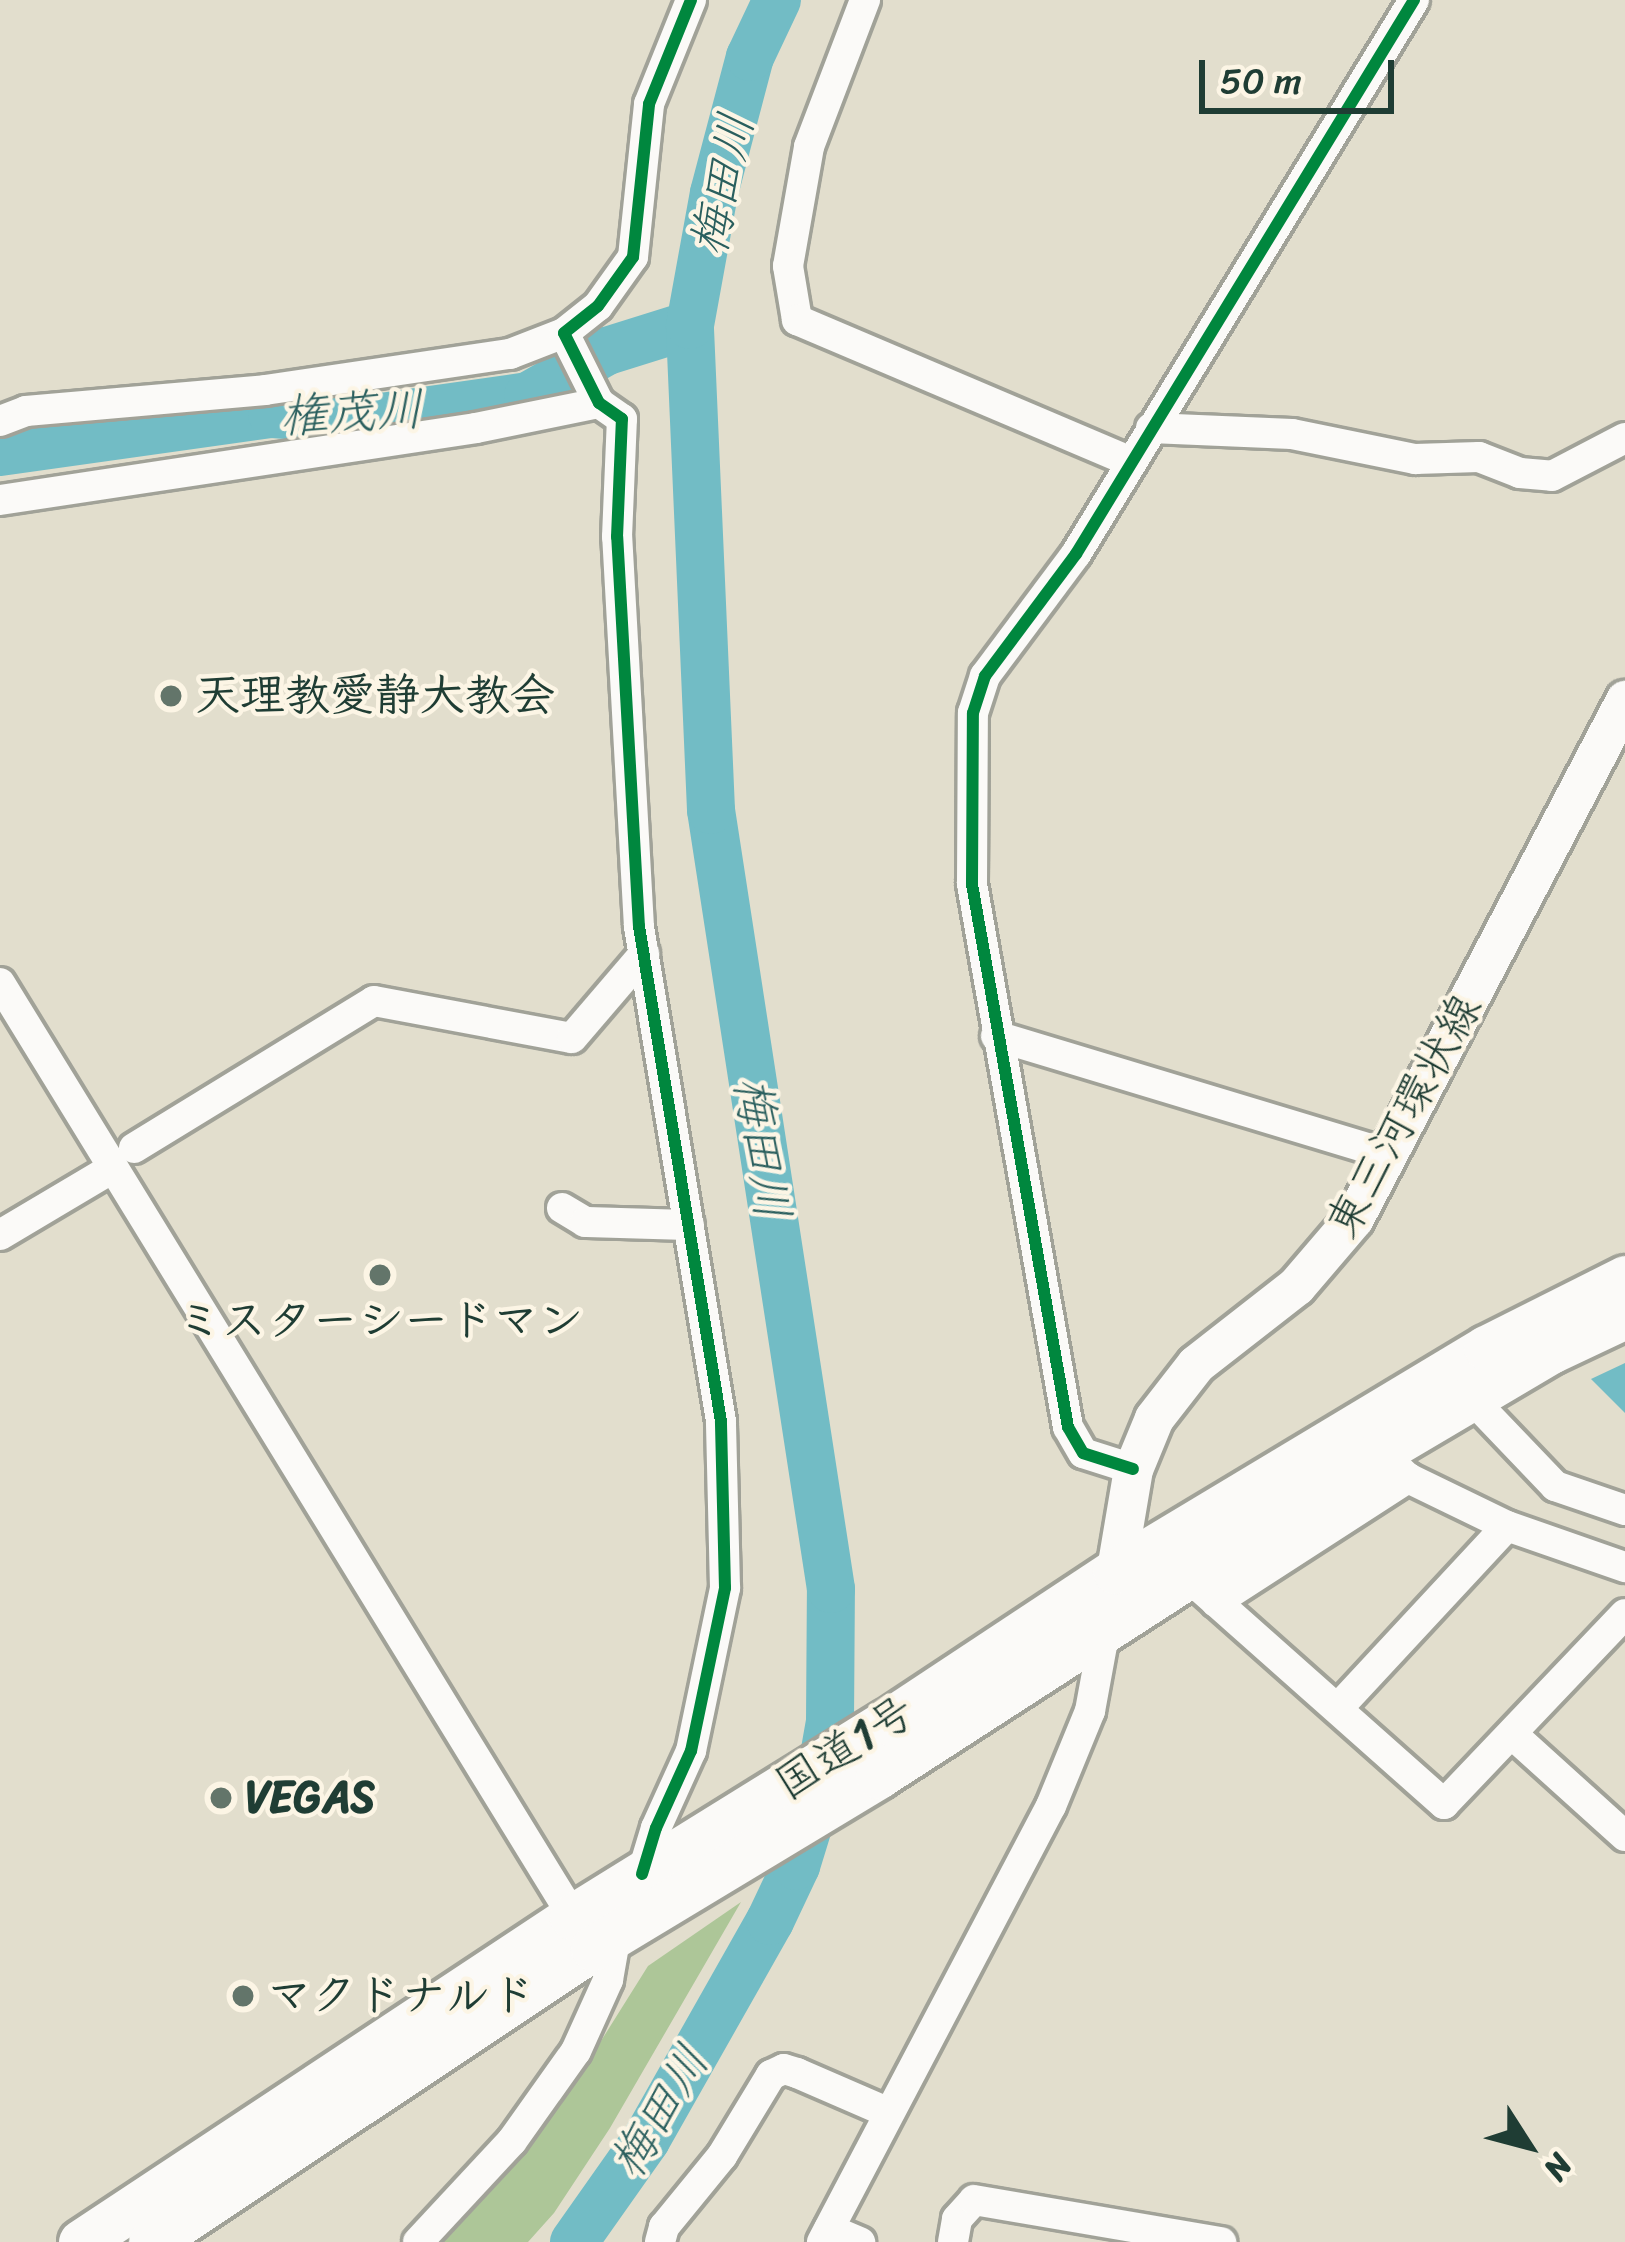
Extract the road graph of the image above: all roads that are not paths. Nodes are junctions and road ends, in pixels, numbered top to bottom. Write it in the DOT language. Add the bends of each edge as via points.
graph roads {
  1 [pos="691,0"];
  2 [pos="865,0"];
  3 [pos="1414,0"];
  4 [pos="566,339"];
  5 [pos="597,399"];
  6 [pos="0,421"];
  7 [pos="1151,428"];
  8 [pos="1625,438"];
  9 [pos="1131,462"];
  10 [pos="0,500"];
  11 [pos="1625,700"];
  12 [pos="644,953"];
  13 [pos="0,983"];
  14 [pos="996,1036"];
  15 [pos="1390,1155"];
  16 [pos="123,1158"];
  17 [pos="562,1208"];
  18 [pos="689,1226"];
  19 [pos="0,1235"];
  20 [pos="1625,1278"];
  21 [pos="1625,1316"];
  22 [pos="1471,1398"];
  23 [pos="1394,1465"];
  24 [pos="1133,1469"];
  25 [pos="1625,1510"];
  26 [pos="1507,1526"];
  27 [pos="1625,1567"];
  28 [pos="1115,1571"];
  29 [pos="1201,1589"];
  30 [pos="1625,1614"];
  31 [pos="1106,1629"];
  32 [pos="1338,1708"];
  33 [pos="1512,1734"];
  34 [pos="1622,1826"];
  35 [pos="622,1909"];
  36 [pos="886,2112"];
  37 [pos="826,2235"];
  38 [pos="81,2242"];
  39 [pos="151,2242"];
  40 [pos="418,2242"];
  41 [pos="660,2242"];
  42 [pos="860,2242"];
  43 [pos="953,2242"];
  44 [pos="1221,2242"];
  1 -- 4 [label="street" via="649,104 633,256"];
  2 -- 9 [label="street" via="809,148 788,266 797,320"];
  3 -- 7 [label="street"];
  4 -- 5 [label="street"];
  4 -- 6 [label="street" via="265,390 26,411"];
  5 -- 10 [label="street" via="476,428"];
  5 -- 12 [label="street" via="622,419 617,538"];
  7 -- 8 [label="street" via="1292,434 1415,459 1479,457 1552,476"];
  7 -- 9 [label="street"];
  9 -- 14 [label="street" via="1076,554 985,676 973,713 973,884"];
  11 -- 15 [label="main road, 東三河環状線"];
  12 -- 16 [label="street" via="572,1038 374,1001"];
  12 -- 18 [label="street"];
  13 -- 16 [label="street"];
  14 -- 15 [label="street"];
  14 -- 24 [label="street" via="1068,1427 1083,1454"];
  15 -- 24 [label="main road, 東三河環状線" via="1319,1263 1181,1380"];
  16 -- 19 [label="street"];
  16 -- 35 [label="street"];
  17 -- 18 [label="street" via="585,1222"];
  18 -- 35 [label="street" via="721,1421 725,1588 691,1751"];
  20 -- 28 [label="highway, 国道1号" via="1486,1348"];
  21 -- 22 [label="highway, 国道1号"];
  22 -- 23 [label="highway, 国道1号"];
  22 -- 25 [label="street" via="1555,1486"];
  23 -- 26 [label="street"];
  23 -- 29 [label="highway, 国道1号"];
  24 -- 28 [label="main road, 東三河環状線"];
  26 -- 27 [label="street"];
  26 -- 32 [label="street"];
  28 -- 31 [label="main road, 東三河環状線"];
  28 -- 35 [label="highway, 国道1号"];
  29 -- 31 [label="highway, 国道1号"];
  29 -- 32 [label="street"];
  30 -- 33 [label="street"];
  31 -- 35 [label="highway, 国道1号" via="878,1776"];
  31 -- 36 [label="street" via="1090,1711 1051,1806"];
  32 -- 33 [label="street" via="1444,1804"];
  33 -- 34 [label="street"];
  35 -- 38 [label="highway, 国道1号"];
  35 -- 39 [label="highway, 国道1号"];
  35 -- 40 [label="street" via="608,1980 576,2051 499,2157"];
  36 -- 37 [label="street"];
  36 -- 41 [label="street" via="784,2069 771,2075"];
  37 -- 42 [label="street"];
  43 -- 44 [label="street" via="957,2218 974,2200"];
}
